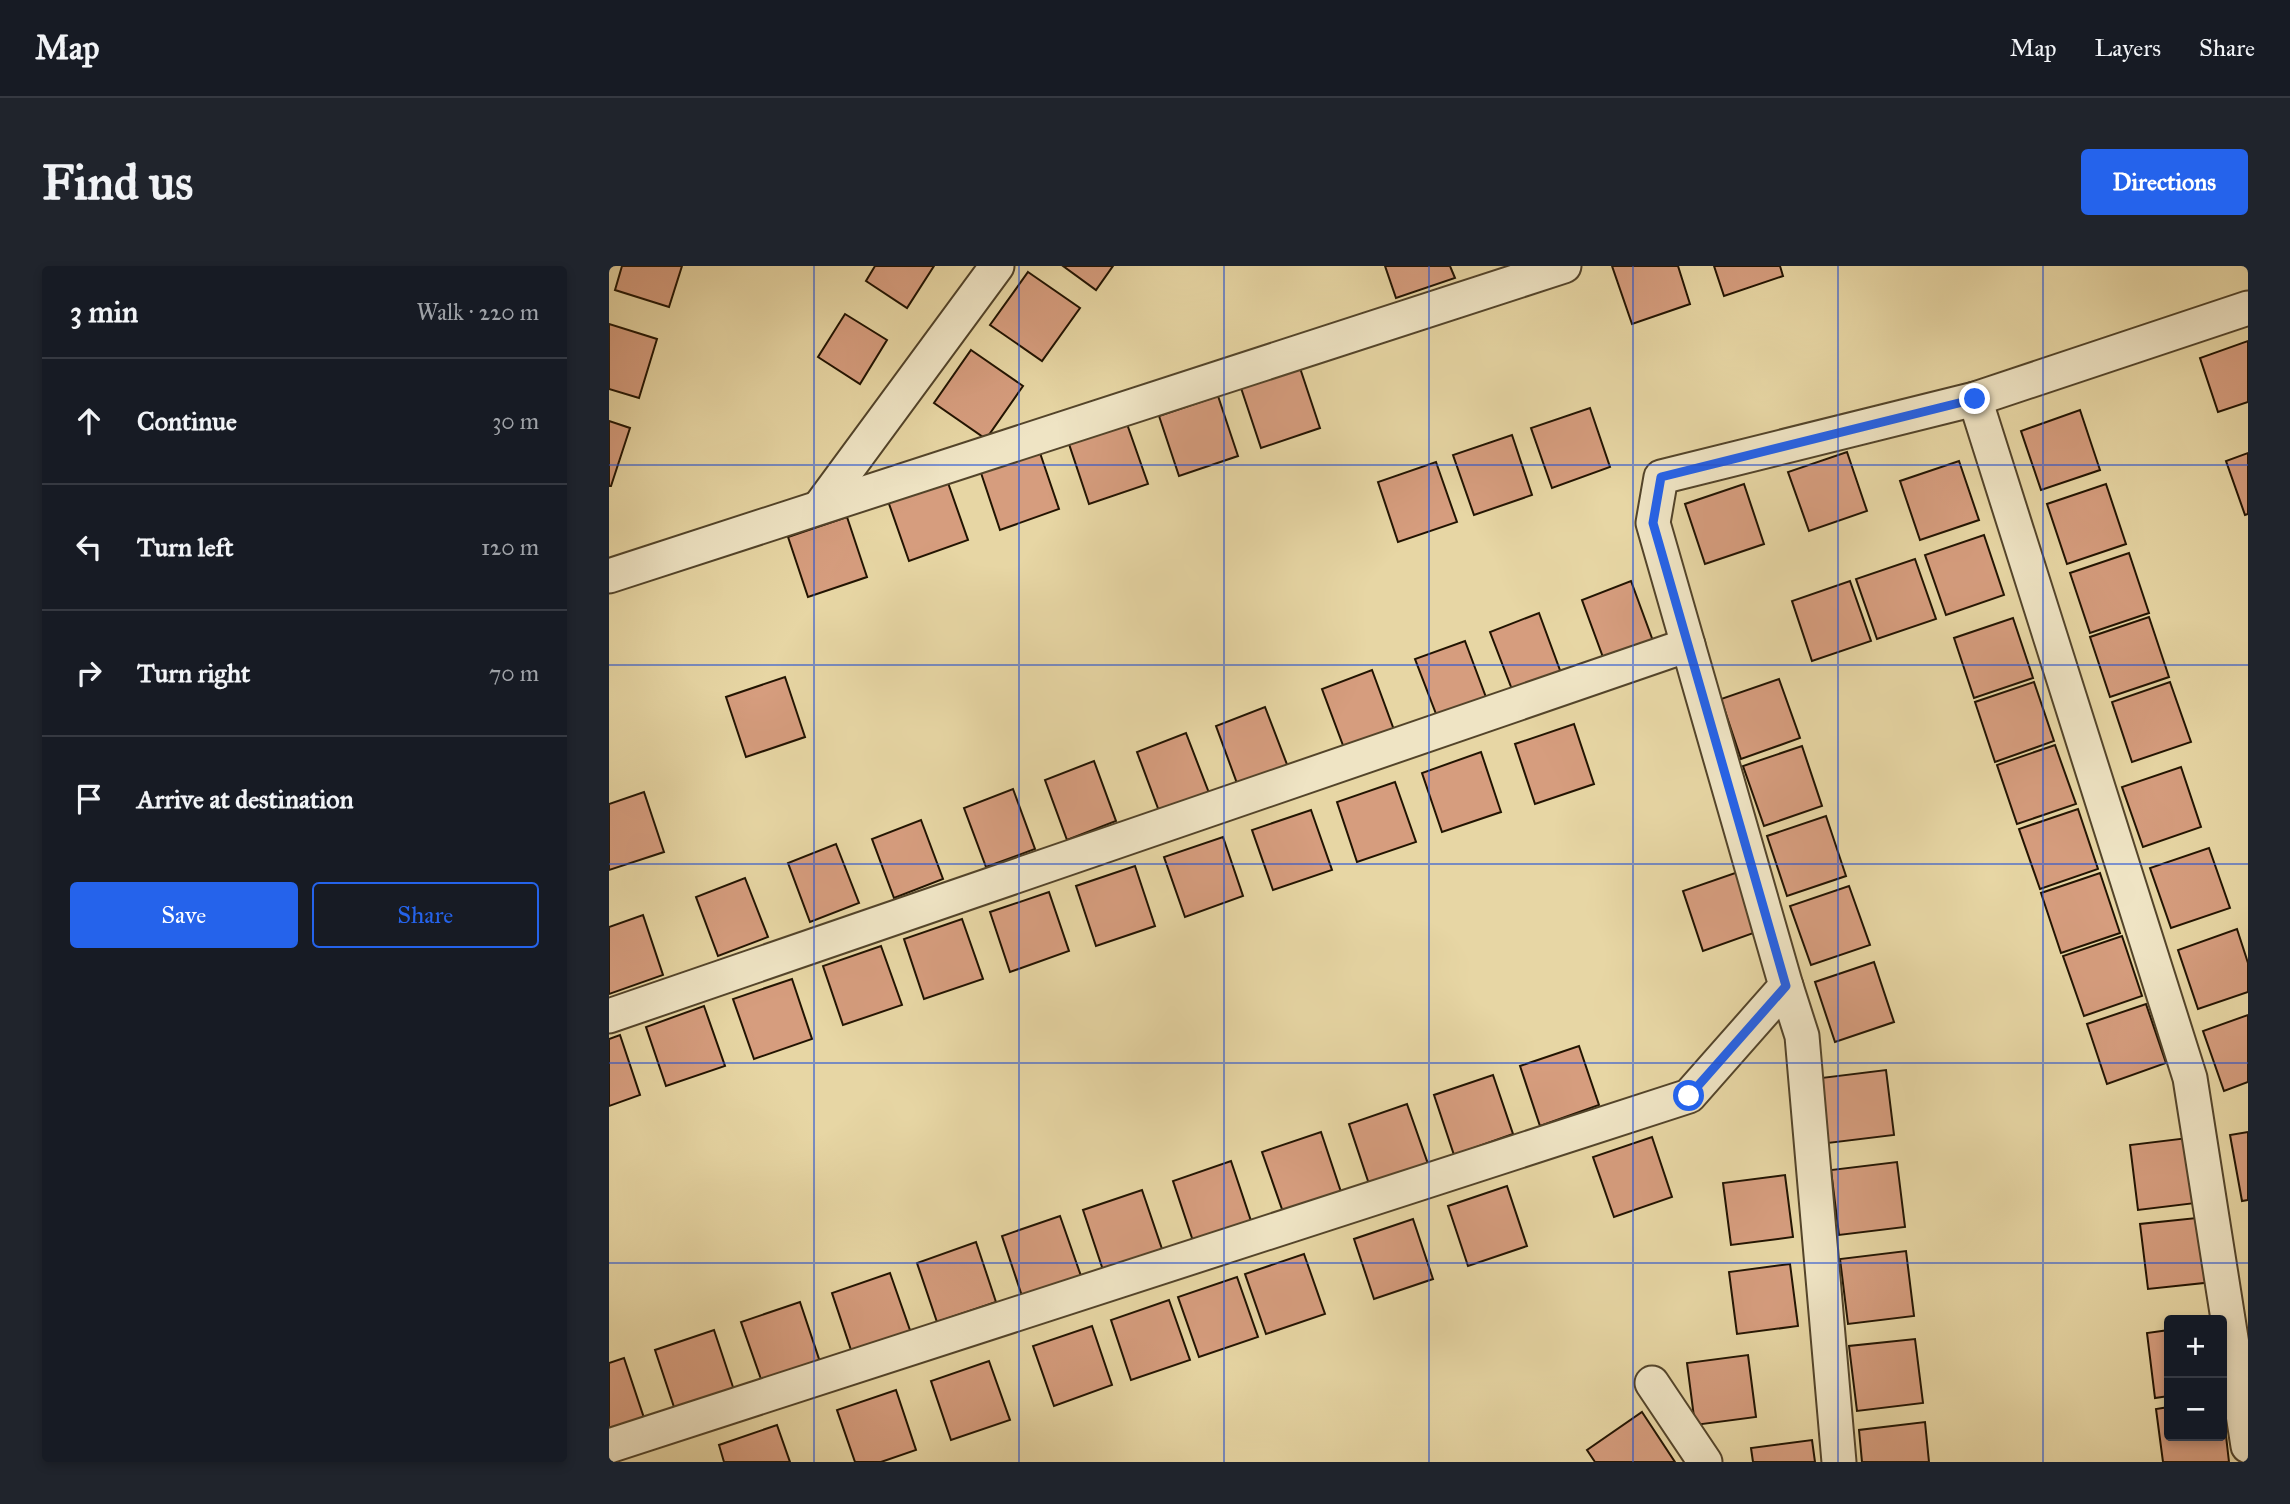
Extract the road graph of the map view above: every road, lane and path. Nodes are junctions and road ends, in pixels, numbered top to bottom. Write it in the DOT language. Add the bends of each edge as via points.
graph roads {
  1 [pos="997,266"];
  2 [pos="1564,266"];
  3 [pos="2248,308"];
  4 [pos="1975,399"];
  5 [pos="821,505"];
  6 [pos="609,576"];
  7 [pos="1688,645"];
  8 [pos="1786,986"];
  9 [pos="609,1016"];
  10 [pos="1652,1382"];
  11 [pos="2247,1431"];
  12 [pos="609,1446"];
  13 [pos="1705,1462"];
  14 [pos="1839,1462"];
  1 -- 5 [label="street"];
  2 -- 5 [label="street"];
  3 -- 4 [label="street"];
  4 -- 7 [label="street" via="1661,477 1653,523"];
  4 -- 11 [label="street" via="2190,1078"];
  5 -- 6 [label="street"];
  7 -- 8 [label="street"];
  7 -- 9 [label="street"];
  8 -- 12 [label="street" via="1689,1096"];
  8 -- 14 [label="street" via="1803,1036"];
  10 -- 13 [label="street"];
}
